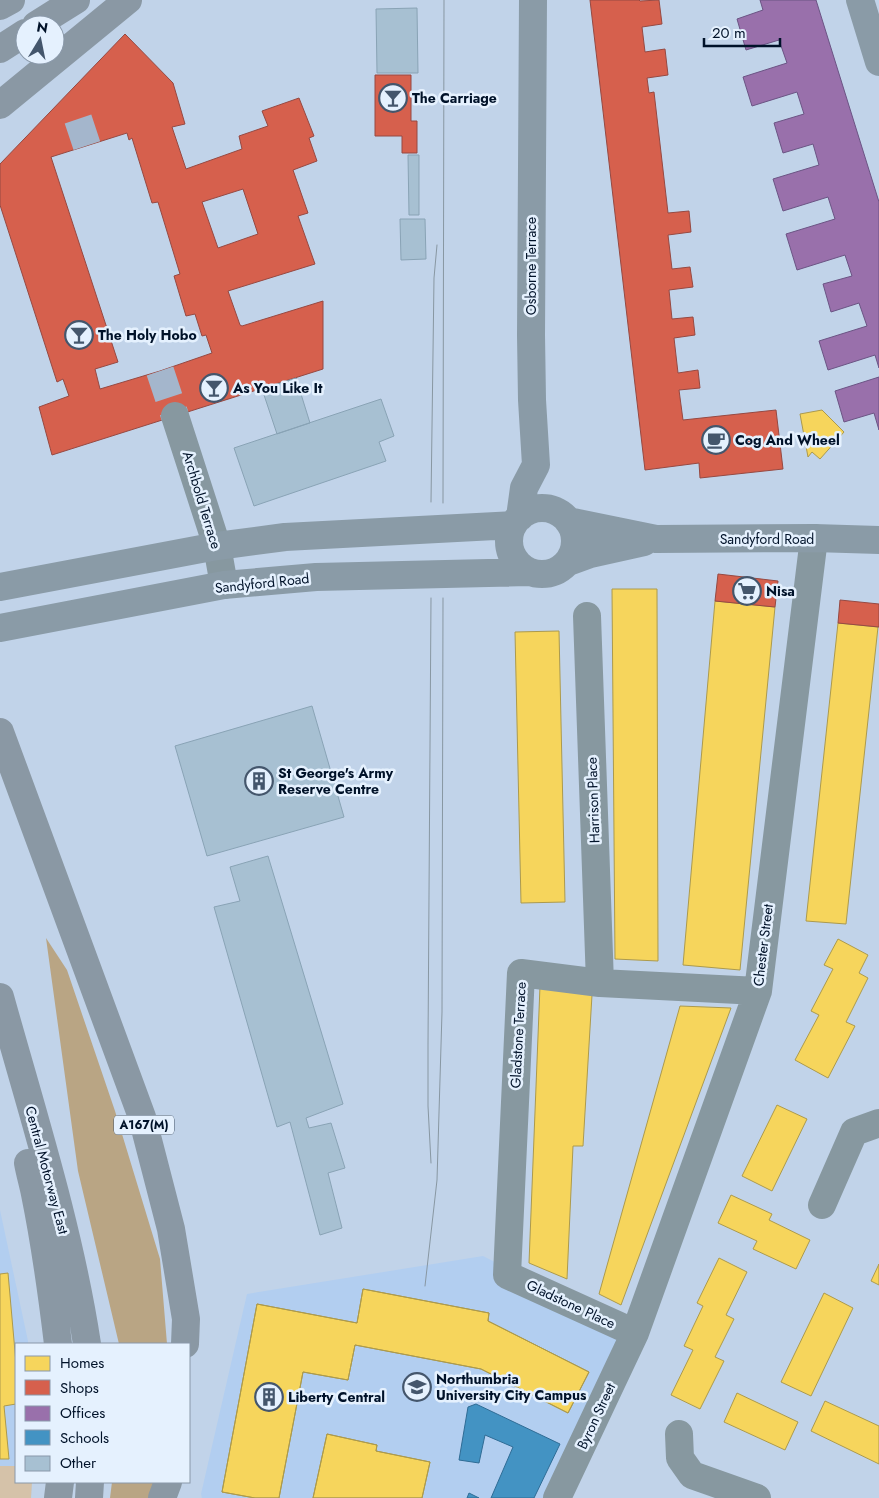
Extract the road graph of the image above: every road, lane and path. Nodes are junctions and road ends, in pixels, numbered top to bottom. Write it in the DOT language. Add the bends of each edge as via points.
graph roads {
  1 [pos="11,0"];
  2 [pos="76,0"];
  3 [pos="128,0"];
  4 [pos="860,0"];
  5 [pos="531,3"];
  6 [pos="0,6"];
  7 [pos="52,15"];
  8 [pos="15,39"];
  9 [pos="0,50"];
  10 [pos="879,62"];
  11 [pos="0,105"];
  12 [pos="175,416"];
  13 [pos="536,466"];
  14 [pos="559,515"];
  15 [pos="516,521"];
  16 [pos="814,538"];
  17 [pos="656,539"];
  18 [pos="879,540"];
  19 [pos="217,546"];
  20 [pos="568,562"];
  21 [pos="528,572"];
  22 [pos="224,585"];
  23 [pos="0,587"];
  24 [pos="587,616"];
  25 [pos="0,628"];
  26 [pos="0,732"];
  27 [pos="600,984"];
  28 [pos="758,991"];
  29 [pos="0,998"];
  30 [pos="5,1044"];
  31 [pos="879,1123"];
  32 [pos="822,1205"];
  33 [pos="507,1275"];
  34 [pos="635,1333"];
  35 [pos="58,1343"];
  36 [pos="87,1343"];
  37 [pos="185,1343"];
  38 [pos="679,1434"];
  39 [pos="60,1483"];
  40 [pos="90,1483"];
  41 [pos="168,1483"];
  42 [pos="58,1498"];
  43 [pos="89,1498"];
  44 [pos="162,1498"];
  45 [pos="557,1498"];
  46 [pos="757,1498"];
  1 -- 6 [label="highway"];
  2 -- 7 [label="highway"];
  3 -- 11 [label="highway"];
  4 -- 10 [label="main road"];
  5 -- 13 [label="main road, Osborne Terrace" via="531,334"];
  8 -- 9 [label="highway"];
  12 -- 19 [label="street, Archbold Terrace"];
  13 -- 14 [label="main road"];
  13 -- 15 [label="main road" via="524,488"];
  14 -- 15 [label="main road" via="540,508 529,511"];
  14 -- 17 [label="main road, Sandyford Road"];
  14 -- 20 [label="main road" via="574,531 573,553"];
  15 -- 19 [label="main road" via="286,537"];
  15 -- 21 [label="main road" via="509,535 509,546 512,557"];
  16 -- 17 [label="main road, Sandyford Road"];
  16 -- 18 [label="main road, Sandyford Road"];
  16 -- 28 [label="street, Chester Street"];
  17 -- 20 [label="main road, Sandyford Road"];
  19 -- 22 [label="street, Archbold Terrace"];
  19 -- 23 [label="main road"];
  20 -- 21 [label="main road" via="549,574"];
  21 -- 22 [label="main road, Sandyford Road" via="316,577"];
  22 -- 25 [label="main road, Sandyford Road"];
  24 -- 27 [label="street, Harrison Place"];
  26 -- 37 [label="highway, A167(M)" via="142,1116 172,1229 186,1319"];
  27 -- 28 [label="street, Gladstone Terrace"];
  27 -- 33 [label="street, Gladstone Terrace" via="521,972"];
  28 -- 34 [label="street, Chester Street"];
  29 -- 30 [label="highway, Central Motorway East"];
  29 -- 36 [label="highway, Central Motorway East" via="59,1210"];
  30 -- 35 [label="highway, Central Motorway East" via="38,1207"];
  31 -- 32 [label="street" via="854,1132"];
  33 -- 34 [label="street, Gladstone Place"];
  34 -- 45 [label="street, Byron Street"];
  38 -- 46 [label="street" via="680,1458 692,1475"];
  39 -- 42 [label="highway"];
  40 -- 43 [label="highway"];
  41 -- 44 [label="highway"];
}
